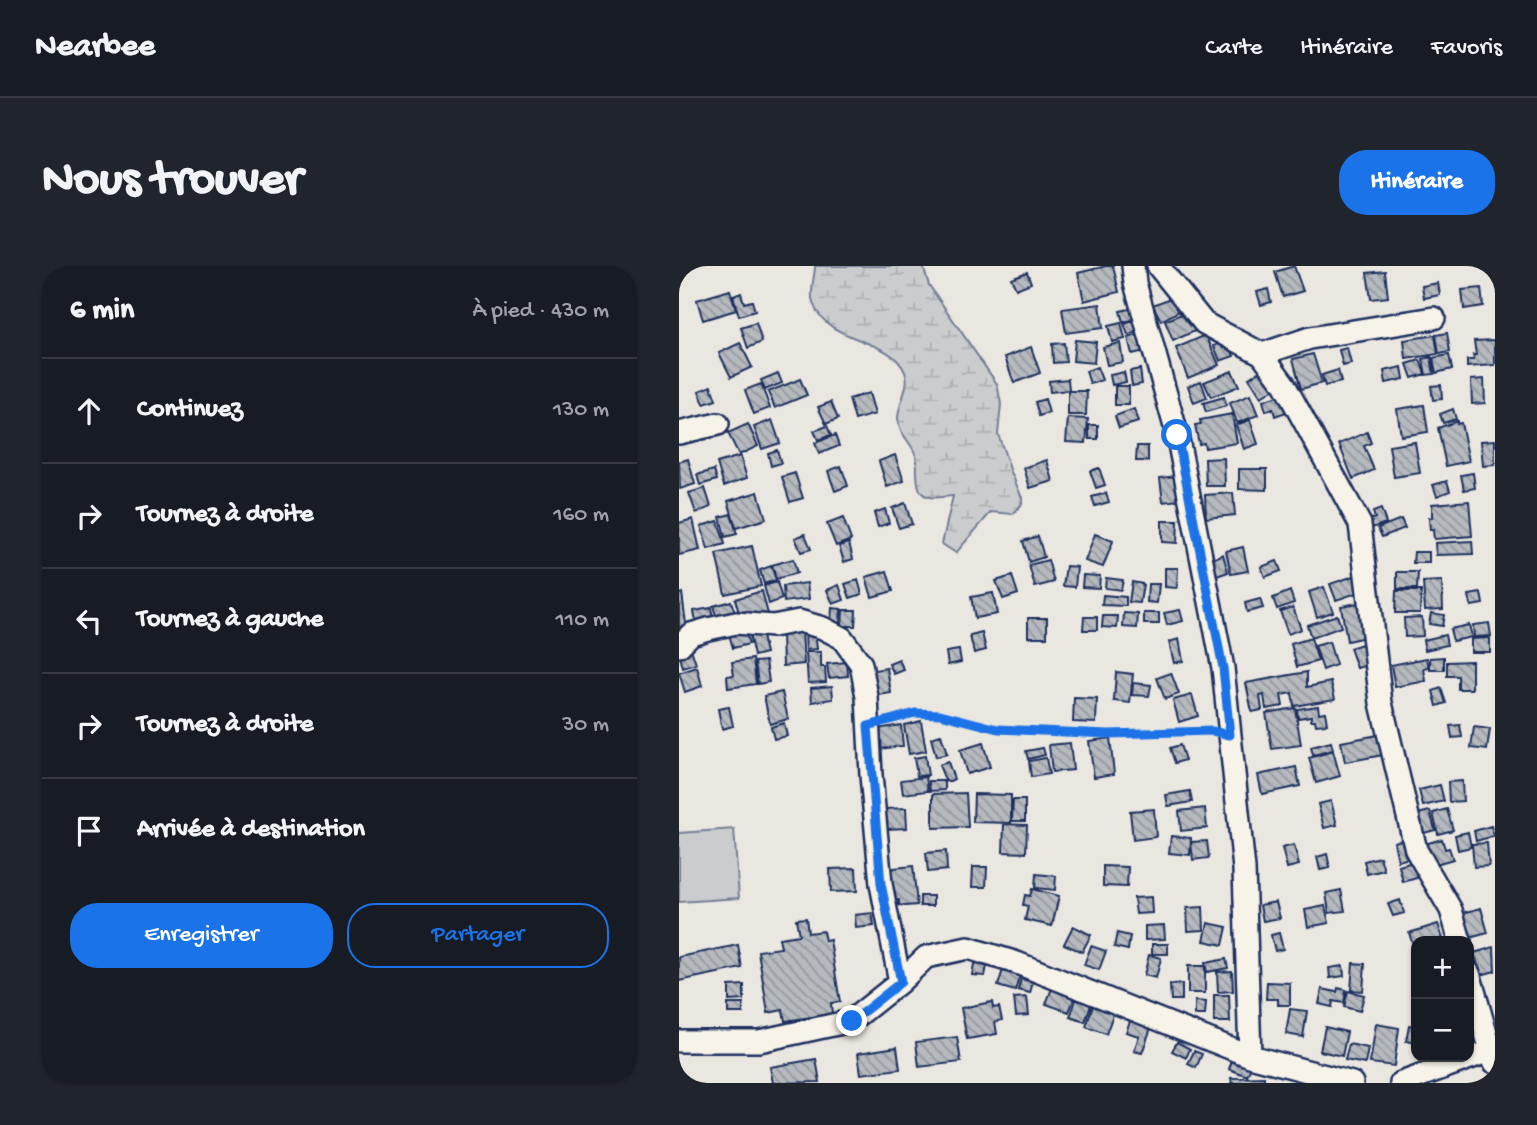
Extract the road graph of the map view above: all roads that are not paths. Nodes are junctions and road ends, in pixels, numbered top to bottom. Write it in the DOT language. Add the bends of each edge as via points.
graph roads {
  1 [pos="1133,266"];
  2 [pos="1158,266"];
  3 [pos="1434,318"];
  4 [pos="1262,354"];
  5 [pos="718,424"];
  6 [pos="679,433"];
  7 [pos="679,646"];
  8 [pos="1458,936"];
  9 [pos="901,982"];
  10 [pos="1474,989"];
  11 [pos="679,1041"];
  12 [pos="1494,1054"];
  13 [pos="1250,1056"];
  14 [pos="1352,1083"];
  15 [pos="1401,1083"];
  1 -- 13 [label="street" via="1177,435 1223,668 1244,869"];
  2 -- 4 [label="street" via="1204,323"];
  3 -- 4 [label="street" via="1310,338"];
  4 -- 8 [label="street" via="1284,384 1360,524 1381,704 1416,849 1451,910"];
  5 -- 6 [label="street"];
  7 -- 9 [label="street" via="691,634 736,623 773,626 799,621 842,638 861,664 881,884"];
  9 -- 11 [label="street" via="852,1021 759,1041"];
  9 -- 13 [label="street" via="926,957 968,948 1017,963"];
  10 -- 12 [label="street"];
  12 -- 15 [label="street"];
  13 -- 14 [label="street"];
}
